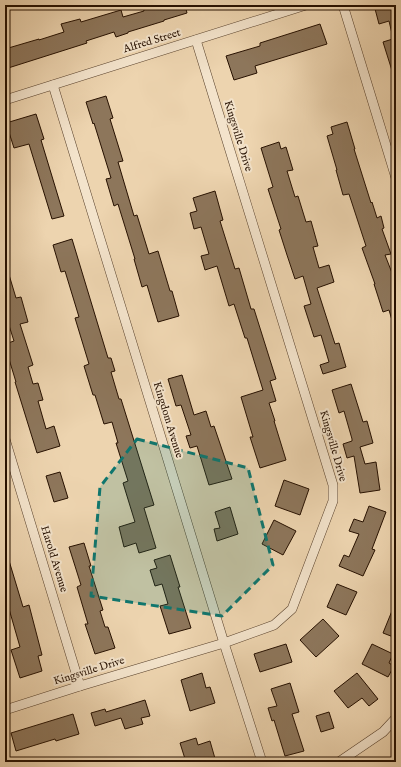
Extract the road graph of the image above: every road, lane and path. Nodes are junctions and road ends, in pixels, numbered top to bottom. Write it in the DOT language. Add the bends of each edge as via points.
graph roads {
  1 [pos="306,5"];
  2 [pos="343,5"];
  3 [pos="196,40"];
  4 [pos="53,85"];
  5 [pos="5,100"];
  6 [pos="396,178"];
  7 [pos="5,439"];
  8 [pos="224,643"];
  9 [pos="80,686"];
  10 [pos="5,710"];
  11 [pos="396,718"];
  12 [pos="262,762"];
  13 [pos="339,762"];
  1 -- 3 [label="street, Alfred Street"];
  2 -- 6 [label="street"];
  3 -- 4 [label="street, Alfred Street"];
  3 -- 8 [label="street, Kingsville Drive" via="333,485 333,501 292,609 274,625"];
  4 -- 5 [label="street, Alfred Street"];
  4 -- 8 [label="street, Kingdom Avenue"];
  7 -- 9 [label="street, Harold Avenue"];
  8 -- 9 [label="street, Kingsville Drive"];
  8 -- 12 [label="street, Kingdom Avenue"];
  9 -- 10 [label="street, Kingsville Drive"];
  11 -- 13 [label="street" via="383,732"];
}
